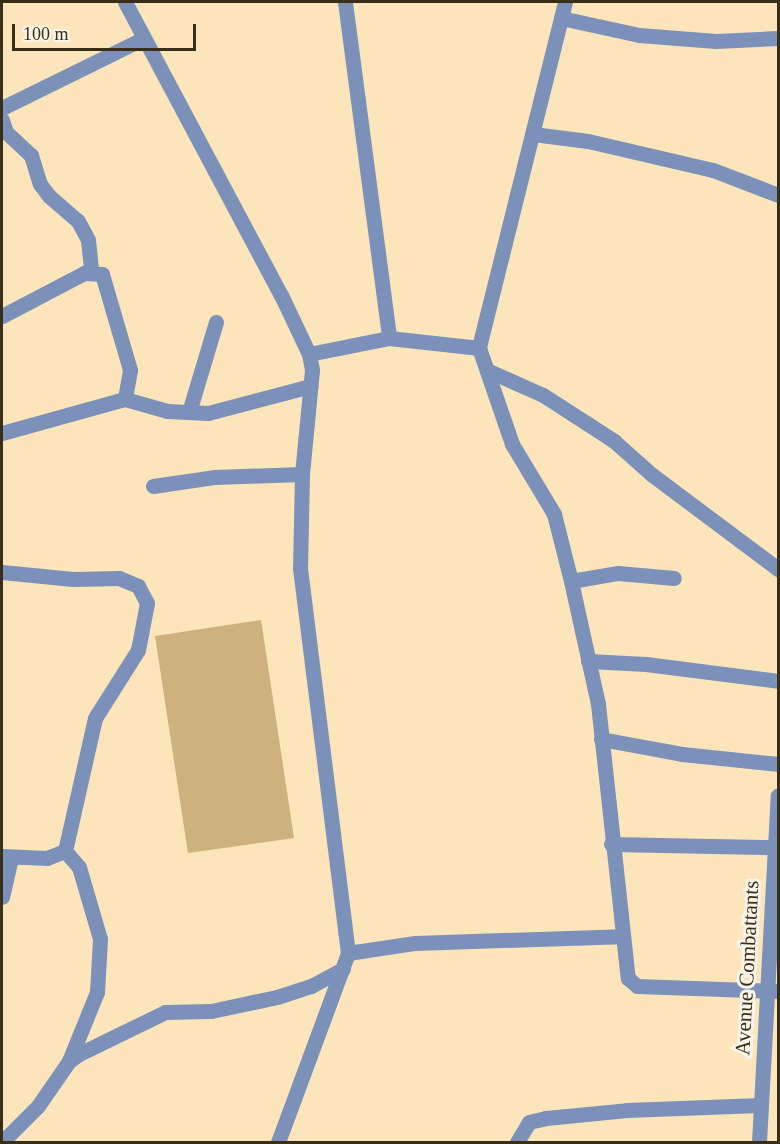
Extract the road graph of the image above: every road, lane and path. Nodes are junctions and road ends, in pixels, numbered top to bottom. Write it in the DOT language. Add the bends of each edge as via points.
graph roads {
  1 [pos="125,2"];
  2 [pos="345,2"];
  3 [pos="565,2"];
  4 [pos="561,18"];
  5 [pos="778,38"];
  6 [pos="142,39"];
  7 [pos="2,108"];
  8 [pos="2,120"];
  9 [pos="533,134"];
  10 [pos="778,195"];
  11 [pos="91,271"];
  12 [pos="2,316"];
  13 [pos="216,322"];
  14 [pos="388,338"];
  15 [pos="480,348"];
  16 [pos="309,354"];
  17 [pos="489,371"];
  18 [pos="311,386"];
  19 [pos="125,399"];
  20 [pos="189,412"];
  21 [pos="2,433"];
  22 [pos="302,474"];
  23 [pos="153,486"];
  24 [pos="778,569"];
  25 [pos="2,572"];
  26 [pos="674,578"];
  27 [pos="571,581"];
  28 [pos="588,662"];
  29 [pos="778,681"];
  30 [pos="601,739"];
  31 [pos="778,764"];
  32 [pos="778,796"];
  33 [pos="611,844"];
  34 [pos="774,847"];
  35 [pos="65,851"];
  36 [pos="6,857"];
  37 [pos="2,897"];
  38 [pos="621,936"];
  39 [pos="348,953"];
  40 [pos="343,969"];
  41 [pos="774,991"];
  42 [pos="69,1061"];
  43 [pos="760,1105"];
  44 [pos="277,1142"];
  45 [pos="2,1143"];
  46 [pos="517,1143"];
  47 [pos="759,1143"];
  1 -- 6 [label="street"];
  2 -- 14 [label="street"];
  3 -- 4 [label="street"];
  4 -- 5 [label="street" via="639,35 716,41"];
  4 -- 9 [label="street"];
  6 -- 7 [label="street"];
  6 -- 16 [label="street"];
  8 -- 11 [label="street" via="6,132 31,154 40,184 49,196 78,221 88,240"];
  9 -- 10 [label="street" via="588,141 713,170"];
  9 -- 15 [label="street"];
  11 -- 12 [label="street"];
  11 -- 19 [label="street" via="102,274 121,328 130,370"];
  13 -- 20 [label="street"];
  14 -- 15 [label="street"];
  14 -- 16 [label="street"];
  15 -- 17 [label="street"];
  16 -- 18 [label="street"];
  17 -- 24 [label="street" via="543,395 614,441 651,474"];
  17 -- 27 [label="street" via="512,444 554,514"];
  18 -- 20 [label="street" via="208,413"];
  18 -- 22 [label="street"];
  19 -- 20 [label="street" via="167,411"];
  19 -- 21 [label="street"];
  22 -- 23 [label="street" via="215,477"];
  22 -- 39 [label="street" via="300,568"];
  25 -- 35 [label="street" via="73,579 119,578 138,586 147,603 138,650 94,718"];
  26 -- 27 [label="street" via="618,573"];
  27 -- 28 [label="street"];
  28 -- 29 [label="street" via="646,664"];
  28 -- 30 [label="street"];
  30 -- 31 [label="street" via="682,754"];
  30 -- 33 [label="street"];
  32 -- 34 [label="street, Avenue Combattants"];
  33 -- 34 [label="street"];
  33 -- 38 [label="street"];
  34 -- 41 [label="street, Avenue Combattants"];
  35 -- 36 [label="street" via="47,858"];
  35 -- 42 [label="street" via="79,867 99,939 97,992"];
  36 -- 37 [label="street"];
  38 -- 39 [label="street" via="415,943"];
  38 -- 41 [label="street" via="628,978 636,986"];
  39 -- 40 [label="street"];
  40 -- 42 [label="street" via="311,986 277,997 211,1011 165,1012"];
  40 -- 44 [label="street"];
  41 -- 43 [label="street, Avenue Combattants"];
  42 -- 45 [label="street" via="38,1106"];
  43 -- 46 [label="street" via="627,1110 546,1118 529,1122"];
  43 -- 47 [label="street, Avenue Combattants"];
}
